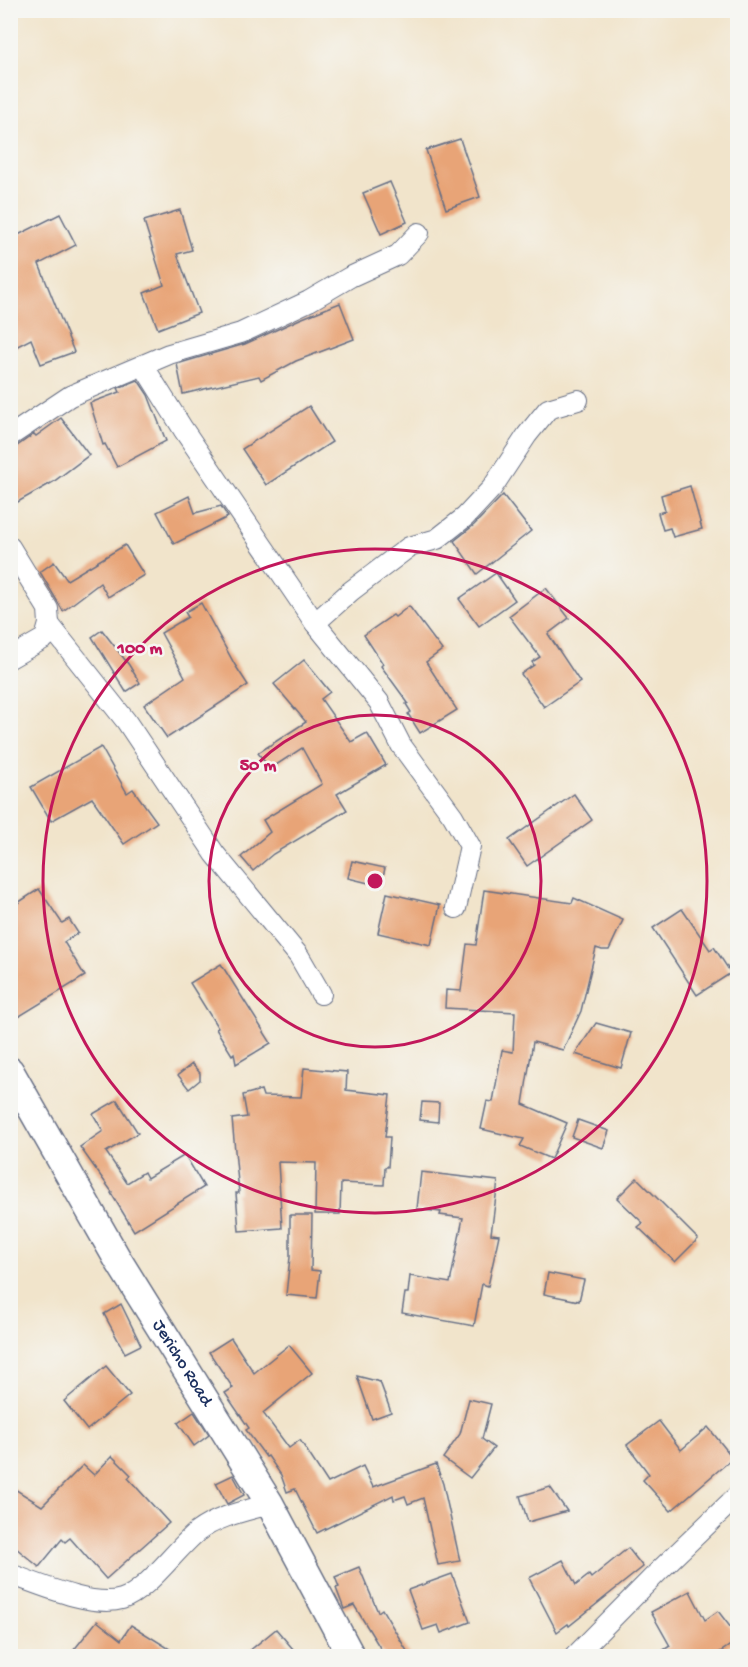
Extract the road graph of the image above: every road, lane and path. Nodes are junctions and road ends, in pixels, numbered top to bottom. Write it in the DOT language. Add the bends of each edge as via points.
graph roads {
  1 [pos="419,233"];
  2 [pos="143,365"];
  3 [pos="578,400"];
  4 [pos="10,436"];
  5 [pos="10,547"];
  6 [pos="315,623"];
  7 [pos="50,624"];
  8 [pos="10,658"];
  9 [pos="456,908"];
  10 [pos="321,994"];
  11 [pos="10,1071"];
  12 [pos="738,1495"];
  13 [pos="270,1504"];
  14 [pos="10,1574"];
  15 [pos="351,1656"];
  16 [pos="575,1656"];
  1 -- 2 [label="street" via="398,255 309,301 241,333"];
  2 -- 4 [label="street" via="70,396"];
  2 -- 6 [label="street"];
  3 -- 6 [label="street" via="548,409 492,488 465,517 437,539 410,547"];
  5 -- 7 [label="street" via="48,609"];
  6 -- 9 [label="street" via="378,702 401,745 470,846"];
  7 -- 8 [label="street" via="45,638"];
  7 -- 10 [label="street" via="126,721 215,854 299,956"];
  11 -- 13 [label="street, Jericho Road" via="118,1260"];
  12 -- 16 [label="street"];
  13 -- 14 [label="street" via="215,1521 182,1545 140,1589 122,1599 100,1601 63,1593"];
  13 -- 15 [label="street, Jericho Road"];
}
